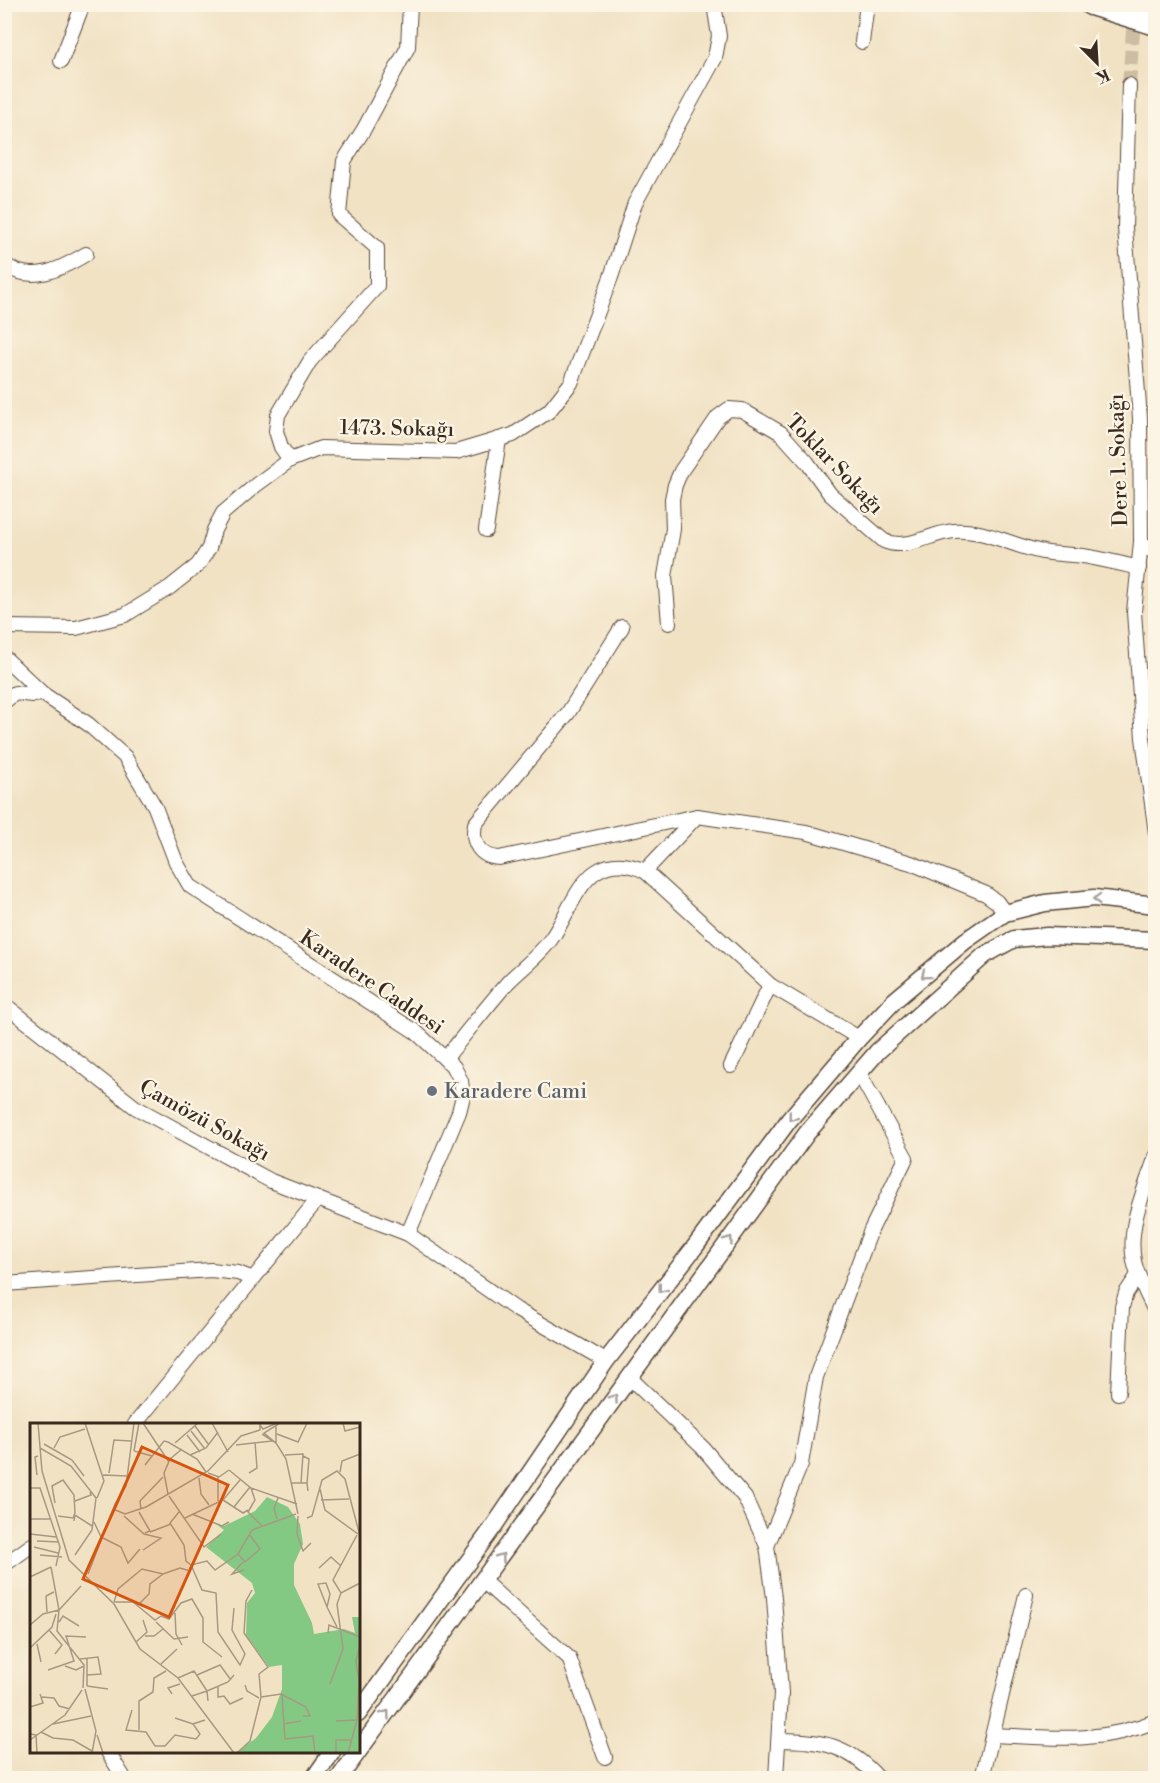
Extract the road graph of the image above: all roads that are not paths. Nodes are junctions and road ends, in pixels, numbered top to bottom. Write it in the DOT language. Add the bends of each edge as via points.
graph roads {
  1 [pos="83,4"];
  2 [pos="410,4"];
  3 [pos="714,4"];
  4 [pos="867,4"];
  5 [pos="1091,4"];
  6 [pos="1155,24"];
  7 [pos="862,42"];
  8 [pos="61,61"];
  9 [pos="1129,85"];
  10 [pos="86,254"];
  11 [pos="4,264"];
  12 [pos="499,439"];
  13 [pos="290,460"];
  14 [pos="486,530"];
  15 [pos="1141,542"];
  16 [pos="1155,554"];
  17 [pos="1139,568"];
  18 [pos="669,622"];
  19 [pos="4,627"];
  20 [pos="622,627"];
  21 [pos="4,657"];
  22 [pos="8,693"];
  23 [pos="43,694"];
  24 [pos="697,816"];
  25 [pos="1155,833"];
  26 [pos="645,872"];
  27 [pos="1155,905"];
  28 [pos="1005,913"];
  29 [pos="1155,940"];
  30 [pos="770,985"];
  31 [pos="4,1004"];
  32 [pos="859,1038"];
  33 [pos="445,1059"];
  34 [pos="731,1066"];
  35 [pos="859,1073"];
  36 [pos="1155,1156"];
  37 [pos="318,1199"];
  38 [pos="408,1234"];
  39 [pos="1138,1275"];
  40 [pos="253,1279"];
  41 [pos="4,1284"];
  42 [pos="1155,1313"];
  43 [pos="606,1360"];
  44 [pos="629,1377"];
  45 [pos="1118,1393"];
  46 [pos="137,1423"];
  47 [pos="30,1546"];
  48 [pos="767,1546"];
  49 [pos="4,1565"];
  50 [pos="483,1581"];
  51 [pos="1026,1595"];
  52 [pos="360,1711"];
  53 [pos="1155,1721"];
  54 [pos="994,1735"];
  55 [pos="779,1740"];
  56 [pos="360,1750"];
  57 [pos="109,1753"];
  58 [pos="331,1753"];
  59 [pos="358,1753"];
  60 [pos="605,1757"];
  61 [pos="124,1779"];
  62 [pos="314,1779"];
  63 [pos="339,1779"];
  64 [pos="776,1779"];
  65 [pos="878,1779"];
  66 [pos="982,1779"];
  1 -- 8 [label="street"];
  2 -- 13 [label="street" via="408,47 344,161 339,215 376,248 376,286 310,361 278,415 276,431"];
  3 -- 12 [label="street, 1473. Sokağı" via="719,36 715,58 635,203 571,383 549,411 513,435"];
  4 -- 7 [label="street"];
  5 -- 6 [label="highway"];
  9 -- 15 [label="street, Dere 1. Sokağı" via="1125,228 1140,418"];
  10 -- 11 [label="street" via="47,273 21,273"];
  12 -- 13 [label="street, 1473. Sokağı" via="456,452 321,448"];
  12 -- 14 [label="street"];
  13 -- 19 [label="street, 1473. Sokağı" via="223,513 198,565 125,615 76,628"];
  15 -- 16 [label="street"];
  15 -- 17 [label="street, Dere 1. Sokağı"];
  17 -- 18 [label="street, Toklar Sokağı" via="1088,556 1043,552 978,532 928,536 903,546 884,542 830,494 781,434 736,408 718,417 675,485 666,576"];
  17 -- 25 [label="street, Dere 1. Sokağı" via="1134,612"];
  20 -- 24 [label="street" via="567,713 475,824 474,841 483,854 499,858"];
  21 -- 23 [label="street"];
  22 -- 23 [label="street"];
  23 -- 33 [label="street, Karadere Caddesi" via="88,724 125,757 154,807 190,886 416,1032"];
  24 -- 26 [label="street"];
  24 -- 28 [label="street" via="806,832 911,863 986,894"];
  26 -- 30 [label="street"];
  26 -- 33 [label="street" via="633,866 614,865 596,871 550,940 509,981"];
  27 -- 28 [label="street, one-way" via="1094,898 1045,903"];
  28 -- 32 [label="street, one-way" via="895,1000"];
  29 -- 35 [label="street" via="1047,936 1014,939 985,955 878,1051"];
  30 -- 32 [label="street"];
  30 -- 34 [label="street"];
  31 -- 37 [label="street, Çamözü Sokağı" via="135,1107 271,1181"];
  32 -- 43 [label="street, one-way" via="789,1120"];
  33 -- 38 [label="street, Karadere Caddesi" via="454,1066 463,1096"];
  44 -- 35 [label="street, one-way" via="807,1133"];
  35 -- 48 [label="street" via="906,1158 871,1230 816,1377 801,1464"];
  36 -- 39 [label="street" via="1133,1229"];
  37 -- 38 [label="street, Çamözü Sokağı"];
  37 -- 40 [label="street"];
  38 -- 43 [label="street" via="516,1310"];
  39 -- 42 [label="street"];
  39 -- 45 [label="street" via="1122,1307"];
  40 -- 41 [label="street" via="211,1270"];
  40 -- 46 [label="street"];
  43 -- 52 [label="street" via="494,1526"];
  44 -- 48 [label="street" via="703,1448 745,1497"];
  50 -- 44 [label="street, one-way"];
  47 -- 49 [label="street"];
  48 -- 55 [label="street" via="781,1693"];
  56 -- 50 [label="street, one-way"];
  50 -- 60 [label="street" via="569,1658"];
  51 -- 54 [label="street"];
  53 -- 54 [label="street" via="1093,1738"];
  54 -- 66 [label="street"];
  55 -- 64 [label="street"];
  55 -- 65 [label="street" via="810,1740 839,1748 866,1764"];
  57 -- 61 [label="street"];
  58 -- 62 [label="street"];
  63 -- 59 [label="street, one-way"];
}
